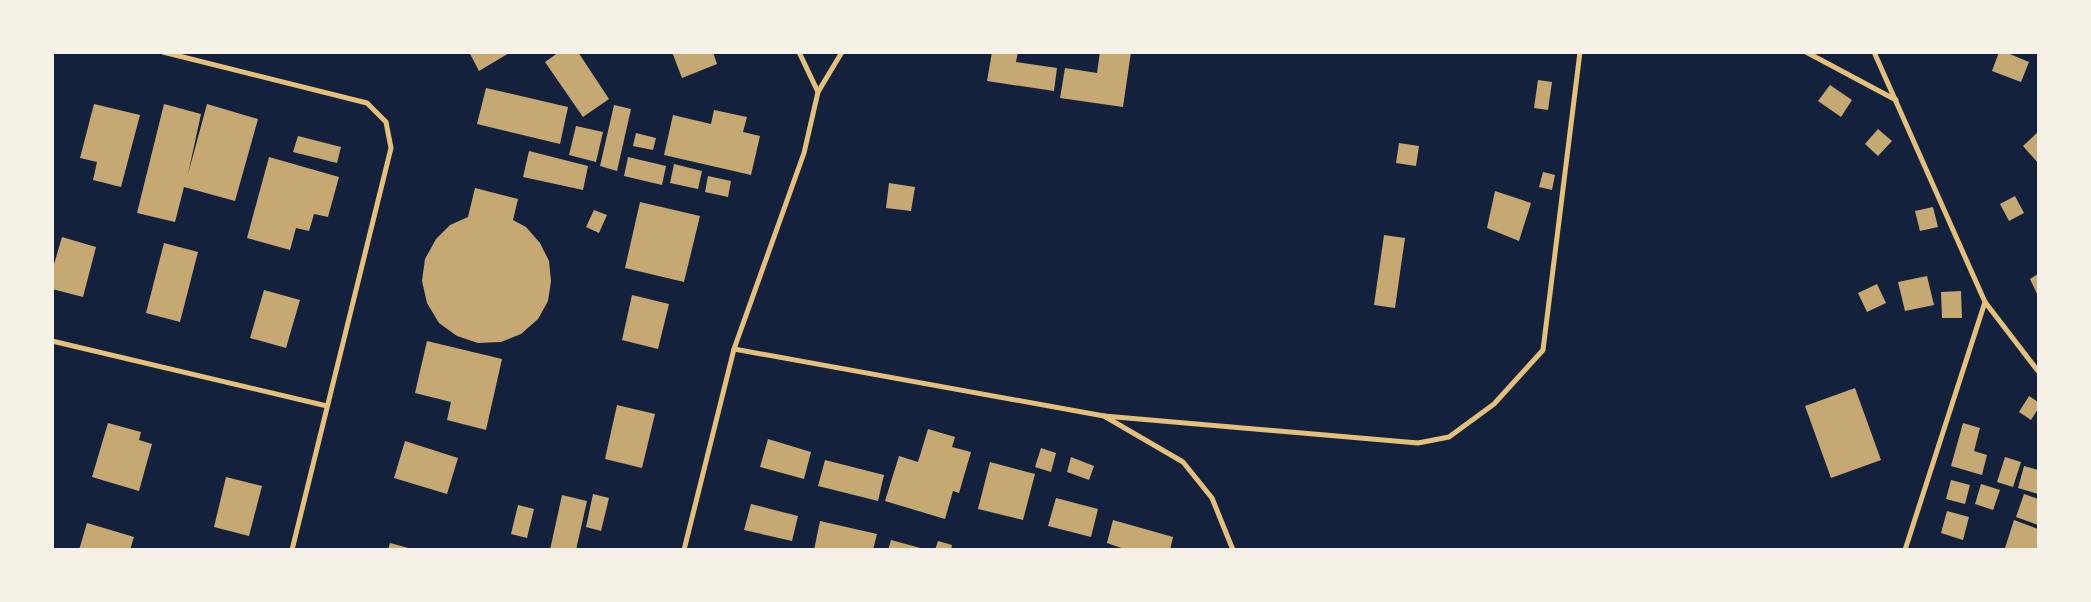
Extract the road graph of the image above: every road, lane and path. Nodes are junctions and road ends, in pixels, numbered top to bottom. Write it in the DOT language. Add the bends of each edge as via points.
graph roads {
  1 [pos="163,52"];
  2 [pos="799,52"];
  3 [pos="842,52"];
  4 [pos="1580,52"];
  5 [pos="1806,52"];
  6 [pos="1874,52"];
  7 [pos="818,92"];
  8 [pos="1896,100"];
  9 [pos="1985,302"];
  10 [pos="52,341"];
  11 [pos="734,349"];
  12 [pos="2038,371"];
  13 [pos="328,406"];
  14 [pos="1104,416"];
  15 [pos="292,550"];
  16 [pos="684,550"];
  17 [pos="1233,550"];
  18 [pos="1905,550"];
  1 -- 13 [label="street" via="367,103 386,122 390,148"];
  2 -- 7 [label="street"];
  3 -- 7 [label="street"];
  4 -- 14 [label="street" via="1543,350 1494,404 1449,438 1418,443"];
  5 -- 8 [label="street"];
  6 -- 8 [label="street"];
  7 -- 11 [label="street" via="804,153"];
  8 -- 9 [label="street"];
  9 -- 12 [label="street"];
  9 -- 18 [label="street"];
  10 -- 13 [label="street"];
  11 -- 14 [label="street"];
  11 -- 16 [label="street"];
  13 -- 15 [label="street"];
  14 -- 17 [label="street" via="1183,462 1212,498"];
}
